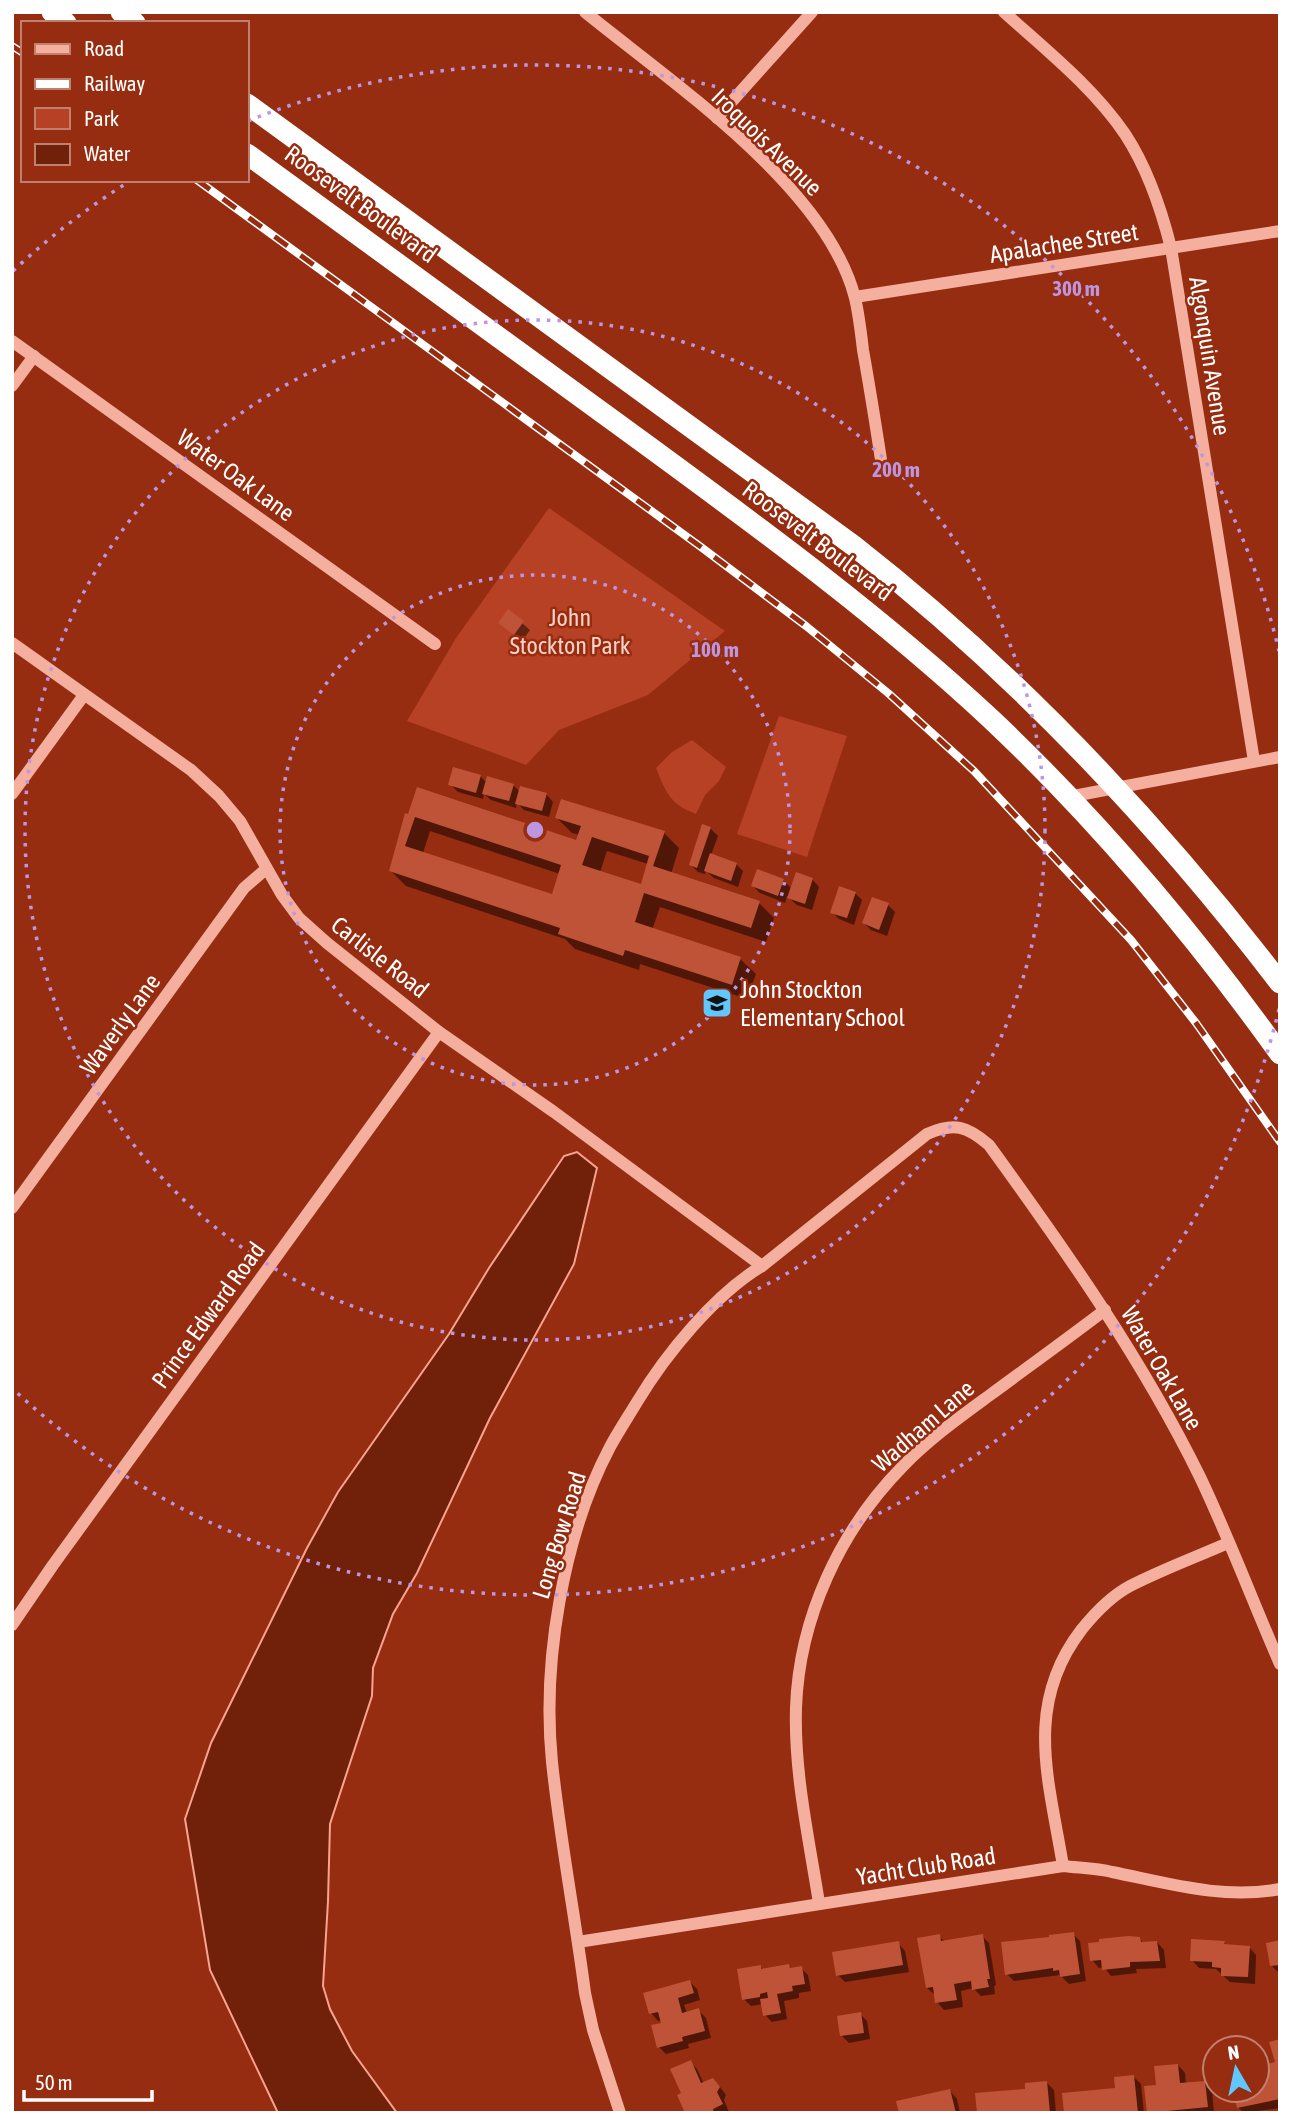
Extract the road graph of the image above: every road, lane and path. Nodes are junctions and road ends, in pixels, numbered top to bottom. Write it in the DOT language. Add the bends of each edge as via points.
graph roads {
  1 [pos="585,12"];
  2 [pos="812,12"];
  3 [pos="1004,12"];
  4 [pos="248,105"];
  5 [pos="717,118"];
  6 [pos="248,155"];
  7 [pos="1280,231"];
  8 [pos="1171,248"];
  9 [pos="855,297"];
  10 [pos="12,341"];
  11 [pos="34,356"];
  12 [pos="12,386"];
  13 [pos="882,466"];
  14 [pos="12,643"];
  15 [pos="435,643"];
  16 [pos="84,695"];
  17 [pos="1280,757"];
  18 [pos="1254,761"];
  19 [pos="1117,787"];
  20 [pos="12,794"];
  21 [pos="1068,797"];
  22 [pos="267,869"];
  23 [pos="1280,983"];
  24 [pos="439,1032"];
  25 [pos="1280,1054"];
  26 [pos="959,1127"];
  27 [pos="12,1208"];
  28 [pos="762,1266"];
  29 [pos="1105,1310"];
  30 [pos="1228,1543"];
  31 [pos="12,1625"];
  32 [pos="1280,1664"];
  33 [pos="1063,1866"];
  34 [pos="1280,1889"];
  35 [pos="819,1903"];
  36 [pos="578,1942"];
  37 [pos="620,2113"];
  1 -- 5 [label="street, Iroquois Avenue"];
  2 -- 5 [label="street"];
  3 -- 8 [label="street, Algonquin Avenue" via="1101,103 1125,135 1160,207"];
  4 -- 19 [label="highway, Roosevelt Boulevard" via="890,575 1031,701"];
  5 -- 9 [label="street, Iroquois Avenue" via="790,187 817,221"];
  6 -- 21 [label="highway, Roosevelt Boulevard" via="838,586 992,721"];
  7 -- 8 [label="street, Apalachee Street"];
  8 -- 9 [label="street, Apalachee Street"];
  8 -- 18 [label="street, Algonquin Avenue"];
  9 -- 13 [label="street, Iroquois Avenue"];
  10 -- 11 [label="street, Water Oak Lane"];
  11 -- 12 [label="street"];
  11 -- 15 [label="street, Water Oak Lane"];
  14 -- 16 [label="street, Carlisle Road"];
  16 -- 20 [label="street"];
  16 -- 22 [label="street, Carlisle Road" via="191,770 219,796 240,821"];
  17 -- 18 [label="street"];
  18 -- 19 [label="street"];
  19 -- 21 [label="street"];
  19 -- 23 [label="highway, Roosevelt Boulevard"];
  21 -- 25 [label="highway, Roosevelt Boulevard" via="1145,880"];
  22 -- 24 [label="street, Carlisle Road" via="299,918"];
  22 -- 27 [label="street, Waverly Lane" via="244,888"];
  24 -- 28 [label="street, Carlisle Road"];
  24 -- 31 [label="street, Prince Edward Road"];
  26 -- 28 [label="street, Long Bow Road" via="927,1134"];
  26 -- 29 [label="street, Water Oak Lane" via="989,1145"];
  28 -- 36 [label="street, Long Bow Road" via="740,1280 679,1343 647,1386 609,1448 567,1565 556,1620 550,1723"];
  29 -- 30 [label="street, Water Oak Lane" via="1200,1477"];
  29 -- 35 [label="street, Wadham Lane" via="944,1429 904,1465 869,1503 836,1557 814,1610 796,1707 797,1755"];
  30 -- 32 [label="street, Water Oak Lane"];
  30 -- 33 [label="street" via="1128,1587 1096,1612 1056,1672 1048,1697 1044,1750"];
  33 -- 34 [label="street, Yacht Club Road" via="1232,1893"];
  33 -- 35 [label="street, Yacht Club Road"];
  35 -- 36 [label="street, Yacht Club Road"];
  36 -- 37 [label="street, Long Bow Road" via="593,2030"];
}
